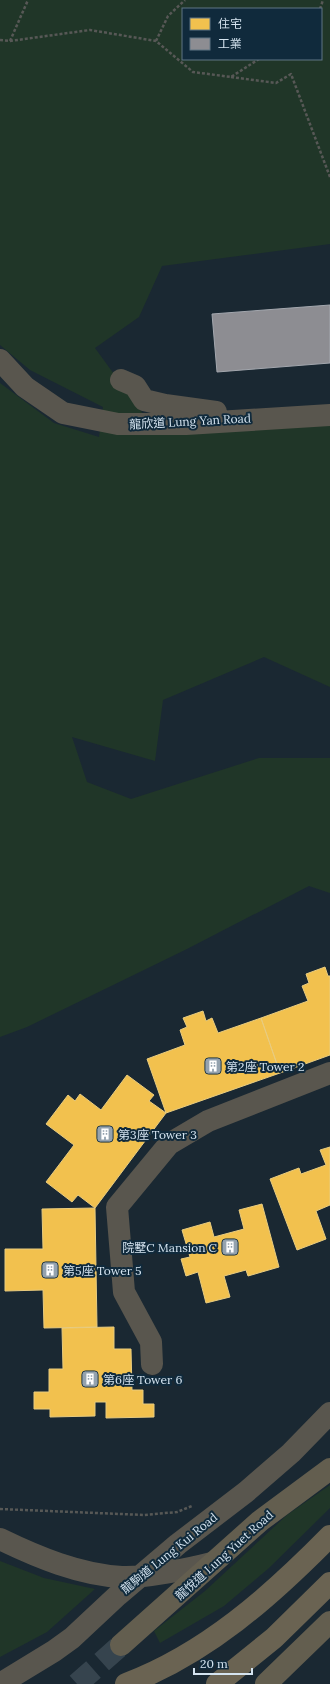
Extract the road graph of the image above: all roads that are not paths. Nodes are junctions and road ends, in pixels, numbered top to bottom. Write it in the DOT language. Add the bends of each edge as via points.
graph roads {
  1 [pos="0,360"];
  2 [pos="121,380"];
  3 [pos="330,414"];
  4 [pos="257,418"];
  5 [pos="330,1073"];
  6 [pos="152,1364"];
  7 [pos="330,1413"];
  8 [pos="330,1469"];
  9 [pos="330,1536"];
  10 [pos="0,1540"];
  11 [pos="212,1564"];
  12 [pos="330,1583"];
  13 [pos="330,1622"];
  14 [pos="121,1645"];
  15 [pos="0,1684"];
  16 [pos="126,1684"];
  17 [pos="217,1684"];
  18 [pos="266,1684"];
  1 -- 4 [label="street, 龍欣道 Lung Yan Road" via="24,387 63,413 118,424 186,424"];
  2 -- 4 [label="street" via="135,386 144,400"];
  3 -- 4 [label="street, 龍欣道 Lung Yan Road"];
  5 -- 6 [label="street" via="208,1121 169,1144 117,1207 124,1292 151,1342"];
  7 -- 15 [label="street, 龍駒道 Lung Kui Road" via="269,1472 178,1544 67,1642"];
  8 -- 11 [label="main road, 龍悅道 Lung Yuet Road" via="260,1521"];
  9 -- 16 [label="highway" via="235,1623 177,1661"];
  10 -- 11 [label="street" via="77,1569 123,1577"];
  11 -- 14 [label="main road, 龍悅道 Lung Yuet Road"];
  12 -- 17 [label="highway" via="274,1638"];
  13 -- 18 [label="main road"];
}
